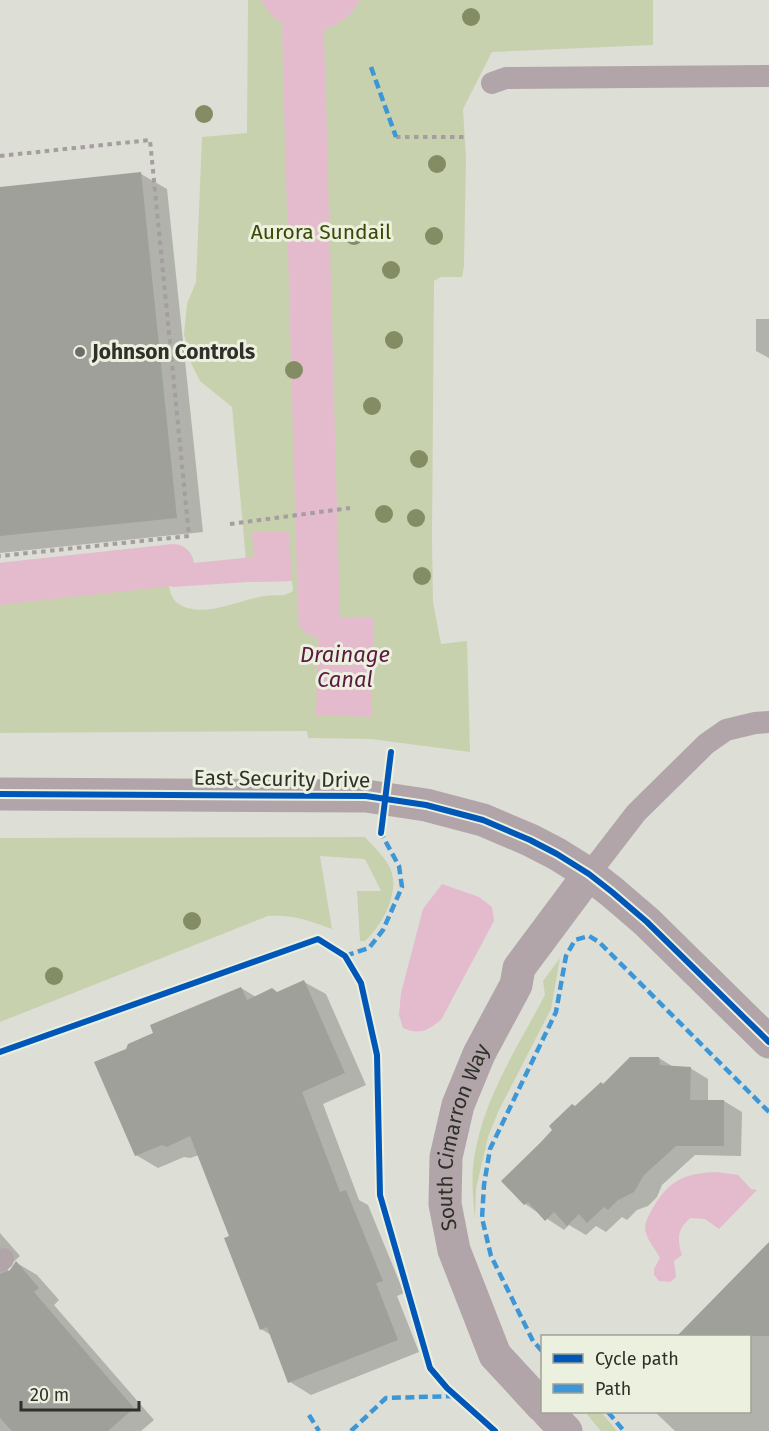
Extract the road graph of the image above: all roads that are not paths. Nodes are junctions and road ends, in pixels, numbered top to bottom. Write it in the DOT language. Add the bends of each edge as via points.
graph roads {
  1 [pos="769,76"];
  2 [pos="492,83"];
  3 [pos="769,722"];
  4 [pos="0,794"];
  5 [pos="589,874"];
  6 [pos="769,1042"];
  7 [pos="541,1404"];
  8 [pos="549,1413"];
  9 [pos="566,1431"];
  1 -- 2 [label="lane" via="506,78"];
  3 -- 5 [label="lane" via="726,730 706,744 636,813"];
  4 -- 5 [label="street, East Security Drive" via="328,794 385,798 497,825"];
  5 -- 6 [label="street, East Security Drive" via="647,922"];
  5 -- 7 [label="street, South Cimarron Way" via="519,968 516,985 479,1054 458,1105 446,1157 445,1204 454,1250 495,1355"];
  8 -- 9 [label="street"];
}
